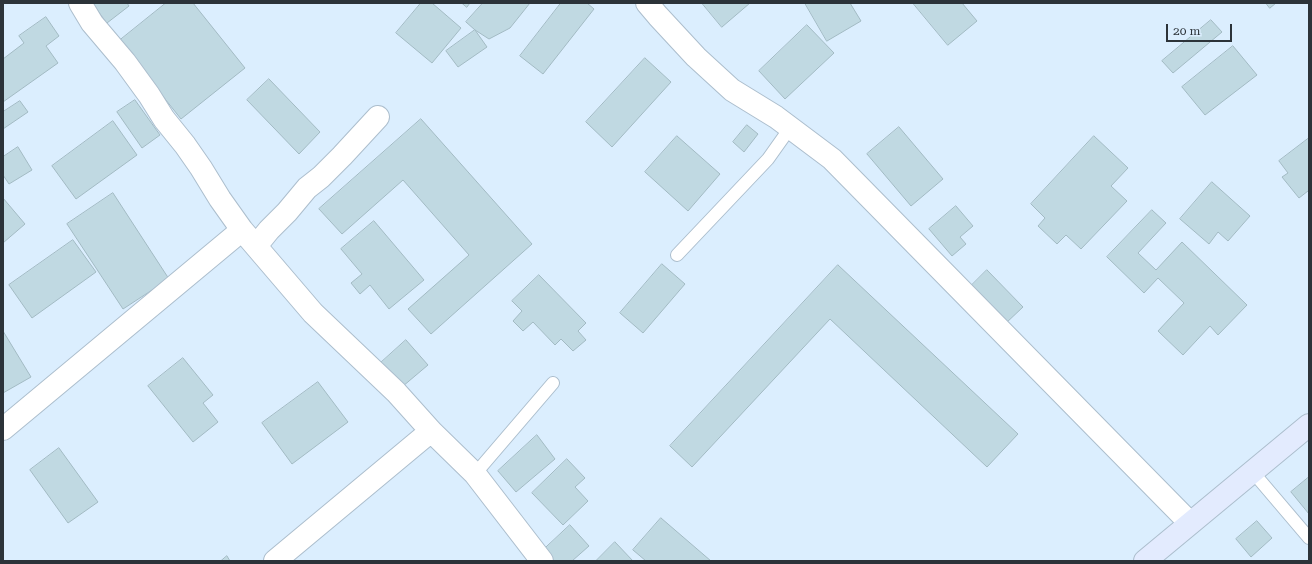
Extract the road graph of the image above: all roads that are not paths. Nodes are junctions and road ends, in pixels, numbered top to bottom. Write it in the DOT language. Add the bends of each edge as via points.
graph roads {
  1 [pos="80,3"];
  2 [pos="647,3"];
  3 [pos="378,117"];
  4 [pos="790,128"];
  5 [pos="242,230"];
  6 [pos="256,246"];
  7 [pos="677,255"];
  8 [pos="553,383"];
  9 [pos="1309,425"];
  10 [pos="3,429"];
  11 [pos="431,431"];
  12 [pos="1252,471"];
  13 [pos="475,474"];
  14 [pos="1190,523"];
  15 [pos="1309,538"];
  16 [pos="275,561"];
  17 [pos="542,561"];
  18 [pos="1145,561"];
  1 -- 5 [label="street" via="92,23 125,62 185,145"];
  2 -- 4 [label="street" via="696,58 732,90"];
  3 -- 6 [label="street" via="321,177 307,188"];
  4 -- 7 [label="lane" via="768,159"];
  4 -- 14 [label="street" via="832,159"];
  5 -- 6 [label="street"];
  5 -- 10 [label="street"];
  6 -- 11 [label="street" via="313,314 396,392"];
  8 -- 13 [label="lane"];
  9 -- 12 [label="main road"];
  11 -- 13 [label="street"];
  11 -- 16 [label="street"];
  12 -- 14 [label="main road"];
  12 -- 15 [label="lane"];
  13 -- 17 [label="street"];
  14 -- 18 [label="main road"];
}
